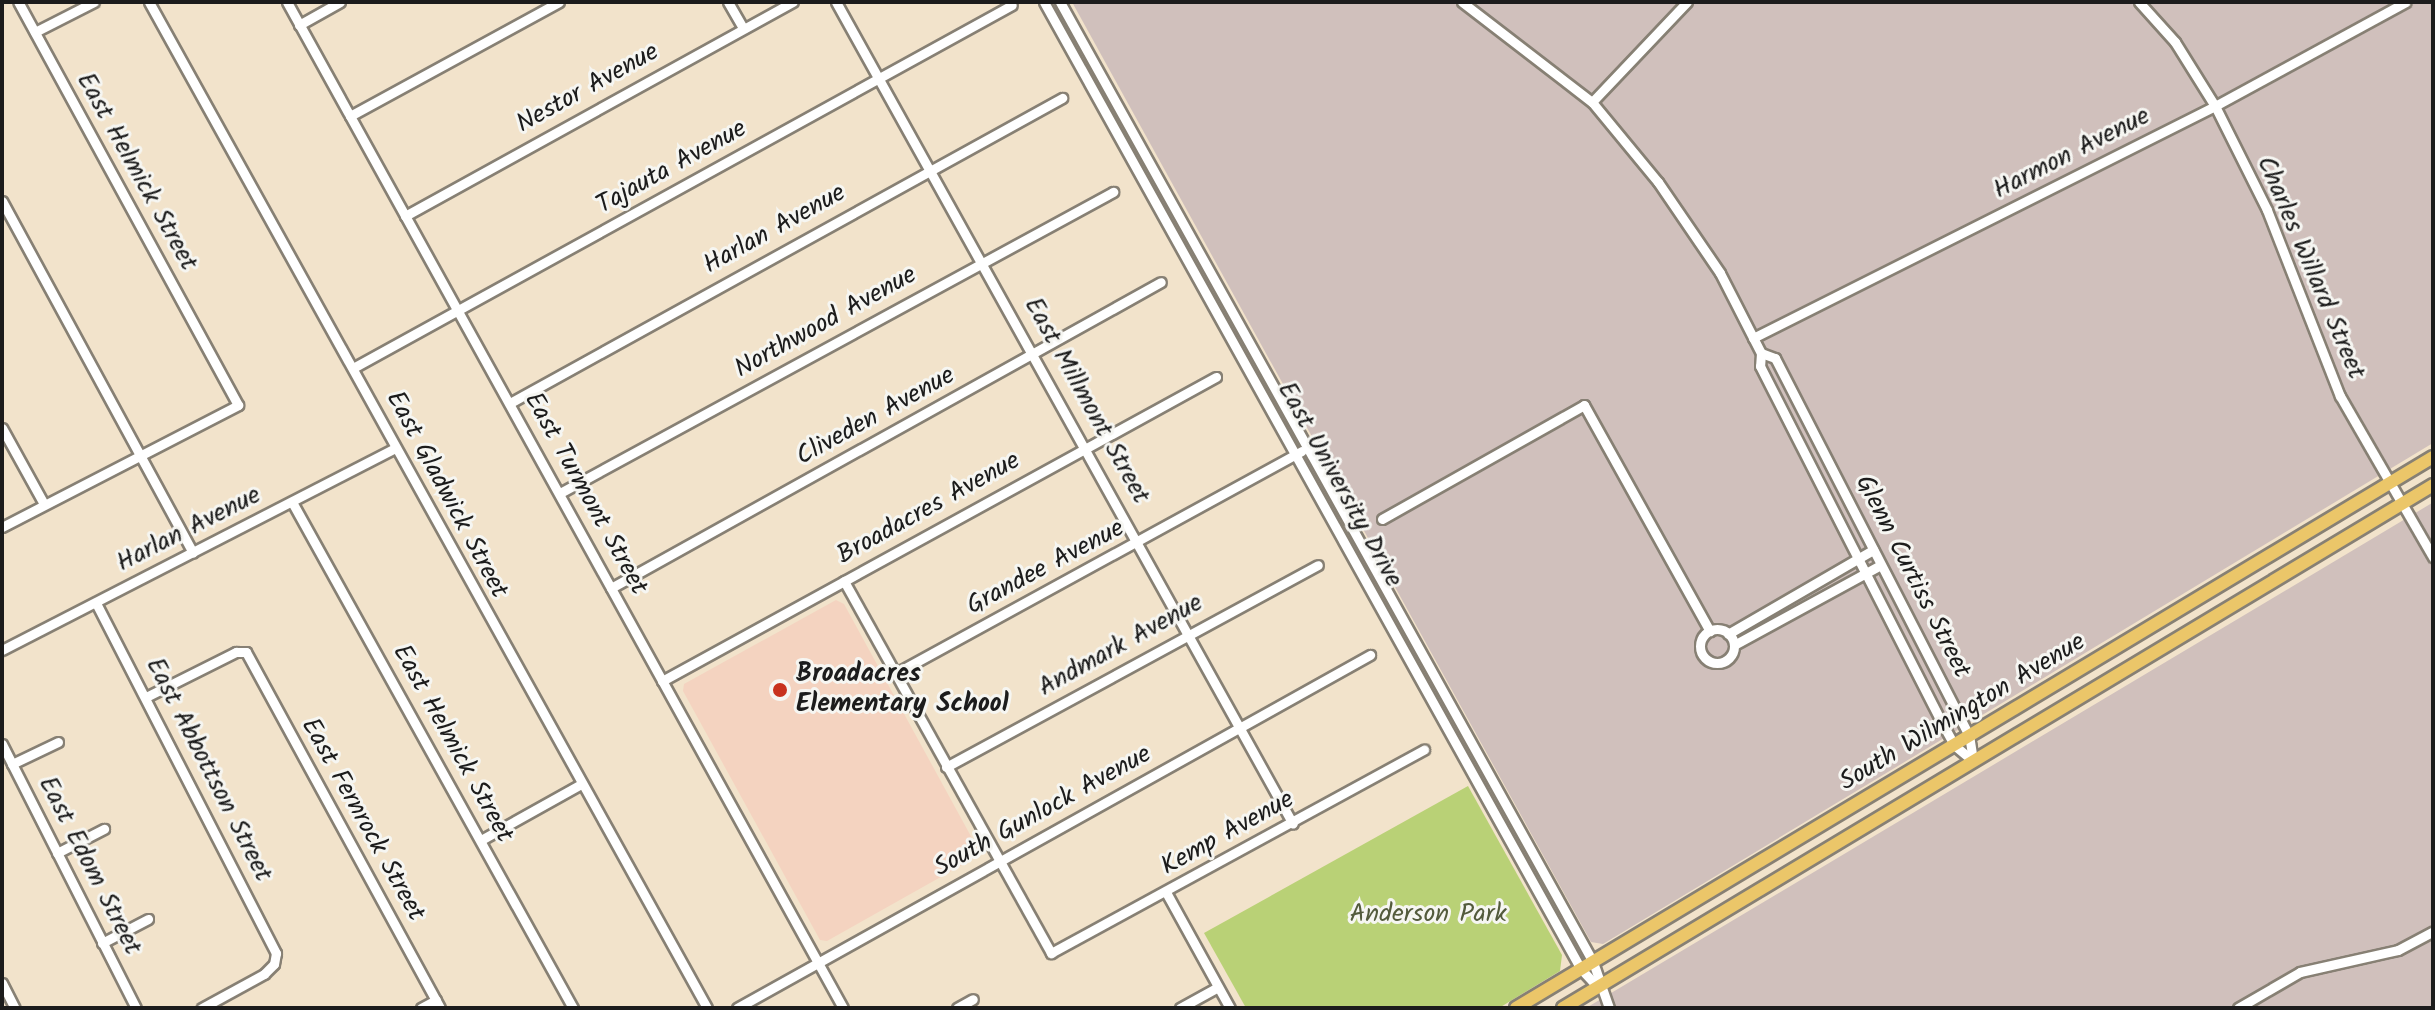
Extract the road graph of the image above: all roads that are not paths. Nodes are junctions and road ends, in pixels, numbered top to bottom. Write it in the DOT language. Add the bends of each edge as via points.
graph roads {
  1 [pos="18,2"];
  2 [pos="94,2"];
  3 [pos="149,2"];
  4 [pos="287,2"];
  5 [pos="340,2"];
  6 [pos="559,2"];
  7 [pos="728,2"];
  8 [pos="793,2"];
  9 [pos="836,2"];
  10 [pos="1044,2"];
  11 [pos="1060,2"];
  12 [pos="1462,2"];
  13 [pos="1687,2"];
  14 [pos="2139,2"];
  15 [pos="2406,2"];
  16 [pos="1012,5"];
  17 [pos="299,25"];
  18 [pos="743,28"];
  19 [pos="35,32"];
  20 [pos="879,78"];
  21 [pos="1062,98"];
  22 [pos="1592,102"];
  23 [pos="2215,106"];
  24 [pos="350,116"];
  25 [pos="932,168"];
  26 [pos="1113,192"];
  27 [pos="2,201"];
  28 [pos="405,216"];
  29 [pos="984,263"];
  30 [pos="1161,282"];
  31 [pos="458,312"];
  32 [pos="1753,338"];
  33 [pos="1761,353"];
  34 [pos="1036,355"];
  35 [pos="353,368"];
  36 [pos="1216,377"];
  37 [pos="510,403"];
  38 [pos="2,428"];
  39 [pos="1087,447"];
  40 [pos="395,448"];
  41 [pos="1307,448"];
  42 [pos="1297,454"];
  43 [pos="140,456"];
  44 [pos="2433,457"];
  45 [pos="2392,482"];
  46 [pos="2433,485"];
  47 [pos="560,493"];
  48 [pos="292,502"];
  49 [pos="2404,503"];
  50 [pos="44,504"];
  51 [pos="1382,519"];
  52 [pos="2,527"];
  53 [pos="1141,543"];
  54 [pos="1873,550"];
  55 [pos="193,553"];
  56 [pos="2433,557"];
  57 [pos="1858,558"];
  58 [pos="1318,565"];
  59 [pos="1881,565"];
  60 [pos="1866,574"];
  61 [pos="844,581"];
  62 [pos="611,588"];
  63 [pos="96,603"];
  64 [pos="1710,631"];
  65 [pos="1189,634"];
  66 [pos="1728,634"];
  67 [pos="1734,645"];
  68 [pos="2,650"];
  69 [pos="1370,655"];
  70 [pos="898,672"];
  71 [pos="662,681"];
  72 [pos="146,697"];
  73 [pos="1241,729"];
  74 [pos="1969,735"];
  75 [pos="58,742"];
  76 [pos="2,744"];
  77 [pos="1954,745"];
  78 [pos="1424,750"];
  79 [pos="1973,761"];
  80 [pos="12,764"];
  81 [pos="946,767"];
  82 [pos="581,784"];
  83 [pos="1293,824"];
  84 [pos="104,829"];
  85 [pos="481,840"];
  86 [pos="57,853"];
  87 [pos="1000,859"];
  88 [pos="1167,894"];
  89 [pos="148,919"];
  90 [pos="2433,931"];
  91 [pos="102,943"];
  92 [pos="818,961"];
  93 [pos="1593,962"];
  94 [pos="1581,969"];
  95 [pos="2,983"];
  96 [pos="1218,987"];
  97 [pos="1599,987"];
  98 [pos="973,999"];
  99 [pos="438,1004"];
  100 [pos="15,1008"];
  101 [pos="136,1008"];
  102 [pos="202,1008"];
  103 [pos="421,1008"];
  104 [pos="573,1008"];
  105 [pos="707,1008"];
  106 [pos="737,1008"];
  107 [pos="843,1008"];
  108 [pos="957,1008"];
  109 [pos="1180,1008"];
  110 [pos="1230,1008"];
  111 [pos="1516,1008"];
  112 [pos="1563,1008"];
  113 [pos="1609,1008"];
  114 [pos="2238,1008"];
  1 -- 19 [label="street, East Helmick Street"];
  2 -- 19 [label="street"];
  3 -- 35 [label="street, East Gladwick Street"];
  4 -- 17 [label="street, East Turmont Street"];
  5 -- 17 [label="street"];
  6 -- 24 [label="street"];
  7 -- 18 [label="street"];
  8 -- 18 [label="street, Nestor Avenue"];
  9 -- 20 [label="street, East Millmont Street"];
  10 -- 42 [label="street, East University Drive"];
  11 -- 41 [label="street, East University Drive"];
  12 -- 22 [label="street, Glenn Curtiss Street"];
  13 -- 22 [label="street"];
  14 -- 23 [label="street, Charles Willard Street" via="2175,42"];
  15 -- 23 [label="street, Harmon Avenue"];
  16 -- 20 [label="street, Tajauta Avenue"];
  17 -- 24 [label="street, East Turmont Street"];
  18 -- 28 [label="street, Nestor Avenue"];
  19 -- 43 [label="street, East Helmick Street" via="238,405"];
  20 -- 25 [label="street, East Millmont Street"];
  20 -- 31 [label="street, Tajauta Avenue"];
  21 -- 25 [label="street, Harlan Avenue"];
  22 -- 32 [label="street, Glenn Curtiss Street" via="1658,182 1720,273"];
  23 -- 32 [label="street, Harmon Avenue"];
  23 -- 45 [label="street, Charles Willard Street" via="2267,210 2340,396"];
  24 -- 28 [label="street, East Turmont Street"];
  25 -- 29 [label="street, East Millmont Street"];
  25 -- 37 [label="street, Harlan Avenue"];
  26 -- 29 [label="street, Northwood Avenue"];
  27 -- 43 [label="street"];
  28 -- 31 [label="street, East Turmont Street"];
  29 -- 34 [label="street, East Millmont Street"];
  29 -- 47 [label="street, Northwood Avenue"];
  30 -- 34 [label="street, Cliveden Avenue"];
  31 -- 35 [label="street, Tajauta Avenue"];
  31 -- 37 [label="street, East Turmont Street"];
  32 -- 33 [label="street, Glenn Curtiss Street"];
  33 -- 54 [label="street, Glenn Curtiss Street" via="1775,358"];
  33 -- 57 [label="street, Glenn Curtiss Street" via="1760,366"];
  34 -- 39 [label="street, East Millmont Street"];
  34 -- 62 [label="street, Cliveden Avenue"];
  35 -- 40 [label="street, East Gladwick Street"];
  36 -- 39 [label="street, Broadacres Avenue"];
  37 -- 47 [label="street, East Turmont Street"];
  38 -- 50 [label="street"];
  39 -- 53 [label="street, East Millmont Street"];
  39 -- 61 [label="street, Broadacres Avenue"];
  40 -- 48 [label="street, Harlan Avenue"];
  40 -- 82 [label="street, East Gladwick Street"];
  41 -- 42 [label="street, Grandee Avenue"];
  41 -- 93 [label="street, East University Drive"];
  42 -- 53 [label="street, Grandee Avenue"];
  42 -- 94 [label="street, East University Drive"];
  43 -- 50 [label="street"];
  43 -- 55 [label="street"];
  44 -- 45 [label="main road, South Wilmington Avenue"];
  45 -- 49 [label="street, Charles Willard Street"];
  45 -- 74 [label="main road, South Wilmington Avenue"];
  46 -- 49 [label="main road, South Wilmington Avenue"];
  47 -- 62 [label="street, East Turmont Street"];
  48 -- 55 [label="street, Harlan Avenue"];
  48 -- 85 [label="street, East Helmick Street"];
  49 -- 56 [label="street, Charles Willard Street"];
  49 -- 79 [label="main road, South Wilmington Avenue"];
  50 -- 52 [label="street"];
  51 -- 64 [label="street" via="1584,405"];
  53 -- 65 [label="street, East Millmont Street"];
  53 -- 70 [label="street, Grandee Avenue"];
  54 -- 57 [label="street"];
  54 -- 59 [label="street, Glenn Curtiss Street"];
  55 -- 63 [label="street, Harlan Avenue"];
  57 -- 60 [label="street, Glenn Curtiss Street"];
  57 -- 66 [label="street"];
  58 -- 65 [label="street, Andmark Avenue"];
  59 -- 60 [label="street"];
  59 -- 74 [label="street, Glenn Curtiss Street"];
  60 -- 67 [label="street"];
  60 -- 77 [label="street, Glenn Curtiss Street"];
  61 -- 70 [label="street"];
  61 -- 71 [label="street, Broadacres Avenue"];
  62 -- 71 [label="street, East Turmont Street"];
  63 -- 68 [label="street, Harlan Avenue"];
  63 -- 72 [label="street, East Abbottson Street"];
  64 -- 66 [label="street"];
  64 -- 67 [label="street" via="1701,648 1706,659 1725,661"];
  65 -- 73 [label="street, East Millmont Street"];
  65 -- 81 [label="street, Andmark Avenue"];
  66 -- 67 [label="street"];
  69 -- 73 [label="street, South Gunlock Avenue"];
  70 -- 81 [label="street"];
  71 -- 92 [label="street, East Turmont Street"];
  72 -- 99 [label="street, East Fernrock Street" via="236,652 246,652"];
  72 -- 102 [label="street, East Abbottson Street" via="271,938 276,960 264,974"];
  73 -- 83 [label="street, East Millmont Street"];
  73 -- 87 [label="street, South Gunlock Avenue"];
  74 -- 77 [label="main road, South Wilmington Avenue"];
  74 -- 79 [label="street, Glenn Curtiss Street"];
  75 -- 80 [label="street"];
  76 -- 80 [label="street, East Edom Street"];
  77 -- 79 [label="street, Glenn Curtiss Street"];
  77 -- 93 [label="main road, South Wilmington Avenue"];
  78 -- 83 [label="street, Kemp Avenue"];
  79 -- 97 [label="main road, South Wilmington Avenue"];
  80 -- 86 [label="street, East Edom Street"];
  81 -- 87 [label="street"];
  82 -- 85 [label="street"];
  82 -- 105 [label="street, East Gladwick Street"];
  83 -- 88 [label="street, Kemp Avenue"];
  84 -- 86 [label="street"];
  85 -- 104 [label="street, East Helmick Street"];
  86 -- 91 [label="street, East Edom Street"];
  87 -- 88 [label="street, Kemp Avenue" via="1051,953"];
  87 -- 92 [label="street, South Gunlock Avenue"];
  88 -- 96 [label="street"];
  89 -- 91 [label="street"];
  90 -- 114 [label="street" via="2398,950 2300,972"];
  91 -- 101 [label="street, East Edom Street"];
  92 -- 106 [label="street, South Gunlock Avenue"];
  92 -- 107 [label="street, East Turmont Street"];
  93 -- 94 [label="main road, South Wilmington Avenue"];
  93 -- 97 [label="street, East University Drive"];
  94 -- 97 [label="street, East University Drive"];
  94 -- 111 [label="main road, South Wilmington Avenue"];
  95 -- 100 [label="street"];
  96 -- 109 [label="street"];
  96 -- 110 [label="street"];
  97 -- 112 [label="main road, South Wilmington Avenue"];
  97 -- 113 [label="street, East University Drive"];
  98 -- 108 [label="street"];
  99 -- 103 [label="street"];
}
